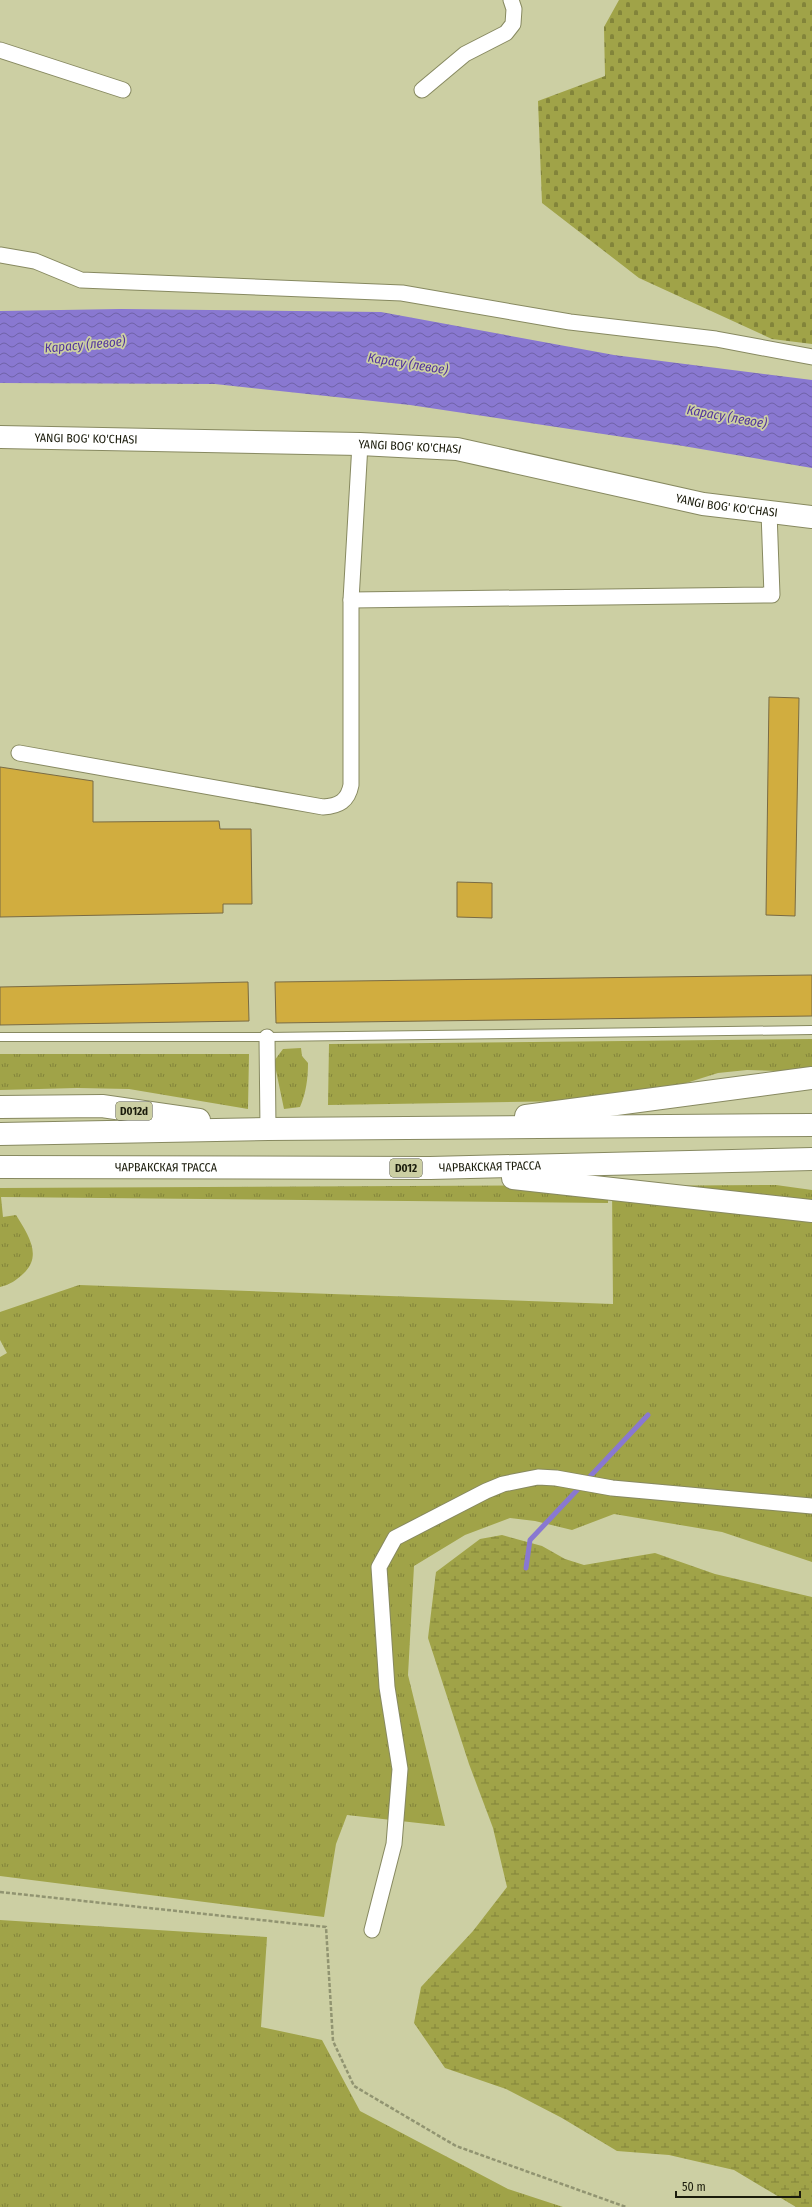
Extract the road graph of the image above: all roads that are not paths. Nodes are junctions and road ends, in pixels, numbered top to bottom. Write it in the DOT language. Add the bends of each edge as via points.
graph roads {
  1 [pos="511,0"];
  2 [pos="0,50"];
  3 [pos="123,90"];
  4 [pos="422,90"];
  5 [pos="0,254"];
  6 [pos="812,357"];
  7 [pos="0,438"];
  8 [pos="360,444"];
  9 [pos="769,512"];
  10 [pos="812,517"];
  11 [pos="351,600"];
  12 [pos="19,753"];
  13 [pos="812,1030"];
  14 [pos="267,1037"];
  15 [pos="0,1038"];
  16 [pos="812,1078"];
  17 [pos="0,1107"];
  18 [pos="812,1125"];
  19 [pos="268,1129"];
  20 [pos="430,1129"];
  21 [pos="0,1134"];
  22 [pos="812,1159"];
  23 [pos="0,1167"];
  24 [pos="430,1168"];
  25 [pos="812,1211"];
  26 [pos="812,1506"];
  27 [pos="372,1930"];
  1 -- 4 [label="street" via="514,9 513,24 506,33 465,54"];
  2 -- 3 [label="street"];
  5 -- 6 [label="street" via="35,260 81,280 402,293 570,322 716,339"];
  7 -- 8 [label="main road, YANGI BOG' KO'CHASI"];
  8 -- 9 [label="main road, YANGI BOG' KO'CHASI" via="457,449 703,504"];
  8 -- 11 [label="street"];
  9 -- 10 [label="main road, YANGI BOG' KO'CHASI"];
  9 -- 11 [label="street" via="772,595"];
  11 -- 12 [label="street" via="351,785 349,795 343,802 323,807"];
  13 -- 14 [label="lane"];
  14 -- 15 [label="lane"];
  14 -- 19 [label="street"];
  16 -- 20 [label="main road"];
  17 -- 19 [label="main road, D012d" via="102,1106"];
  18 -- 20 [label="main road"];
  19 -- 20 [label="main road"];
  19 -- 21 [label="main road"];
  22 -- 24 [label="main road, ЧАРВАКСКАЯ ТРАССА / D012"];
  23 -- 24 [label="main road, ЧАРВАКСКАЯ ТРАССА / D012"];
  24 -- 25 [label="main road"];
  26 -- 27 [label="street" via="612,1488 556,1478 520,1480 486,1491 395,1538 379,1567 388,1686 400,1769 394,1844"];
}
